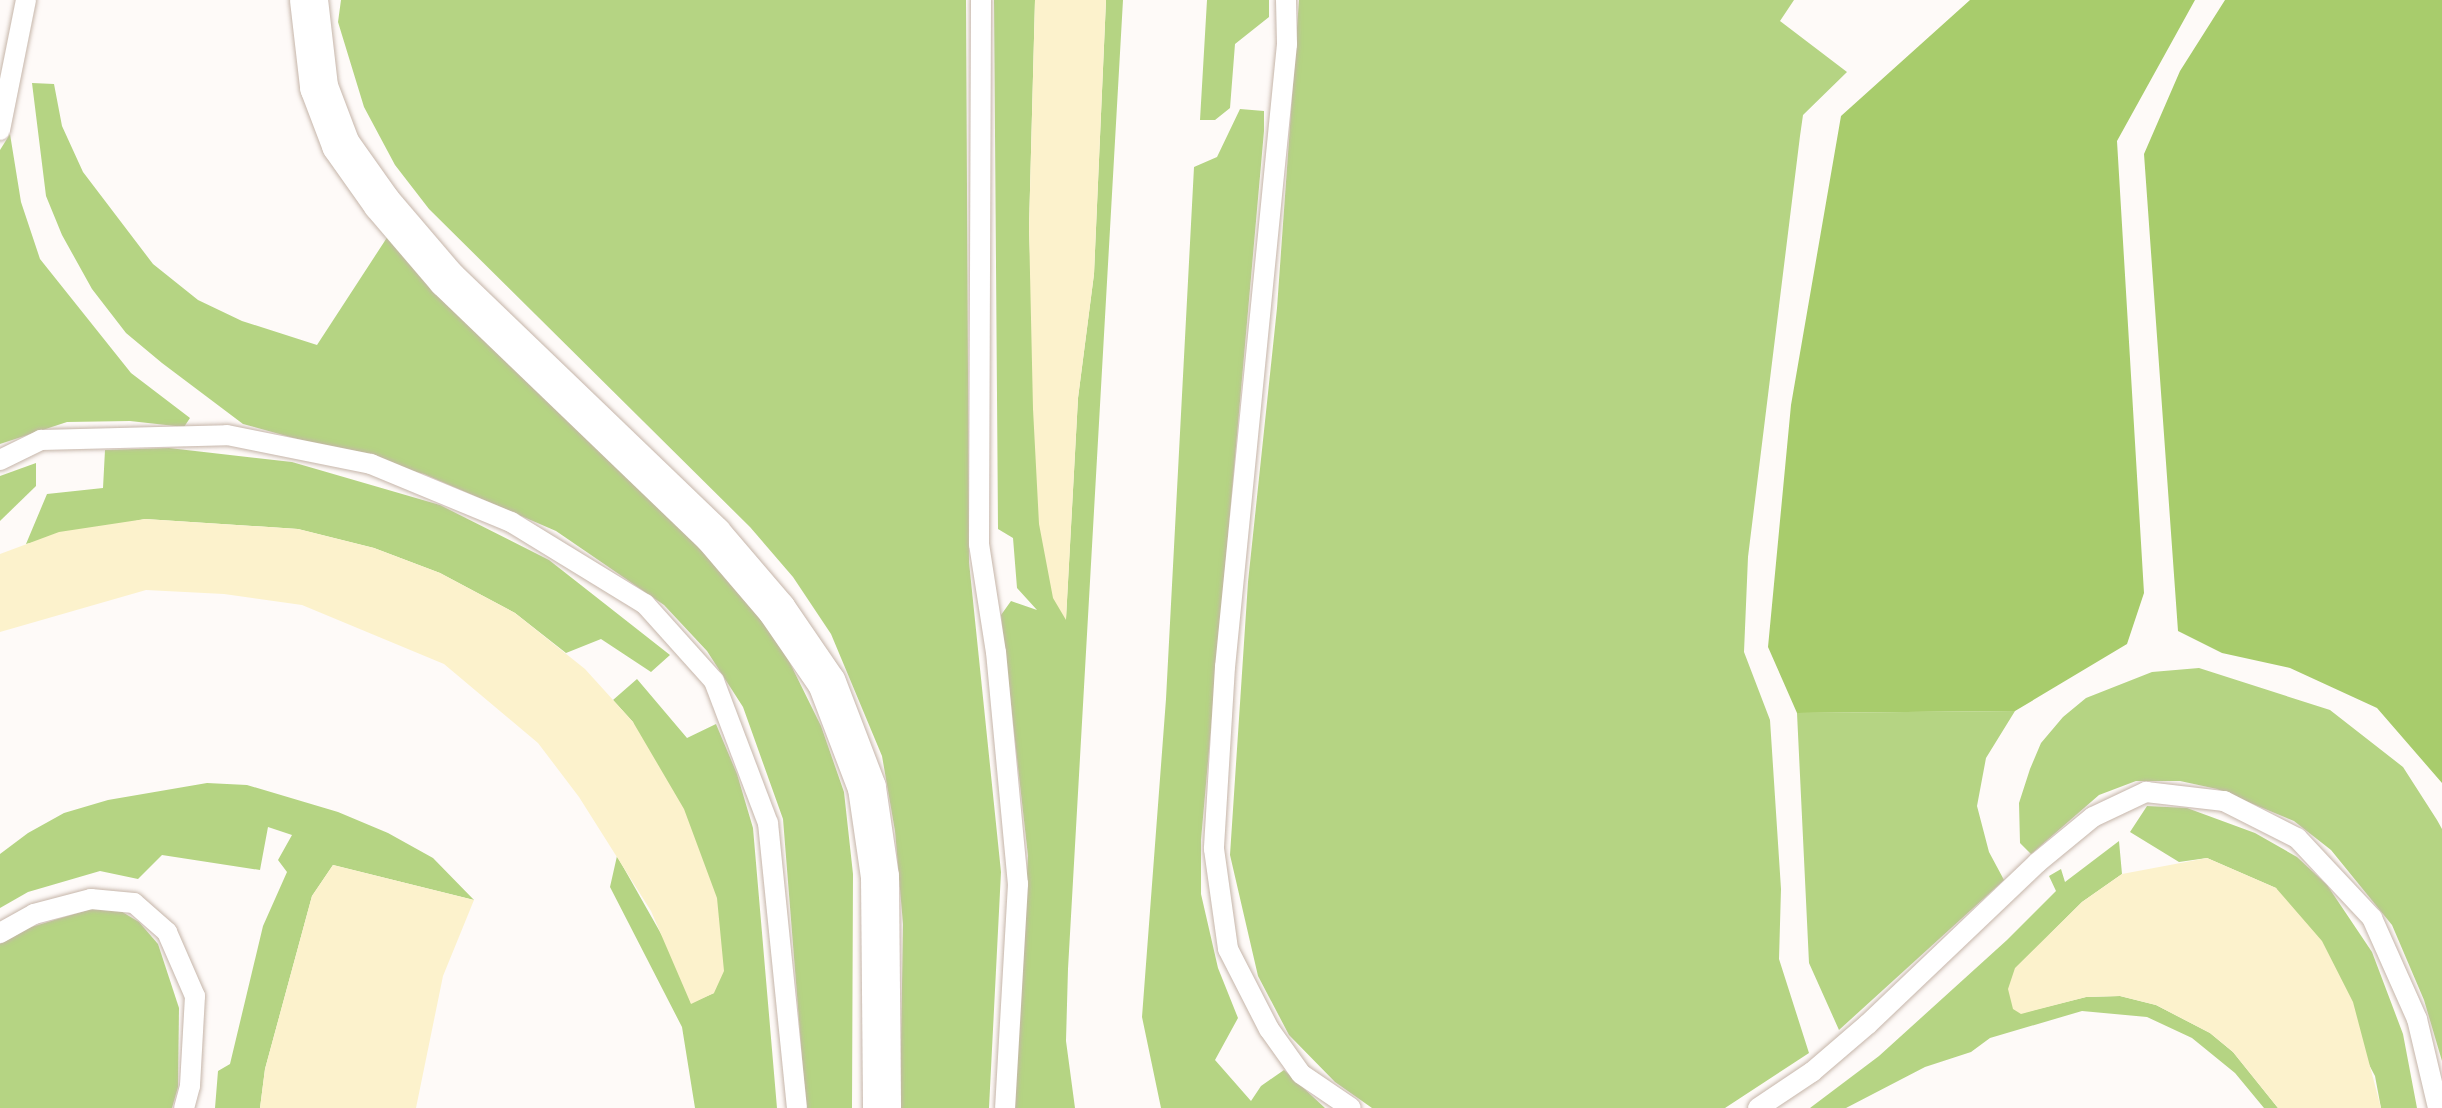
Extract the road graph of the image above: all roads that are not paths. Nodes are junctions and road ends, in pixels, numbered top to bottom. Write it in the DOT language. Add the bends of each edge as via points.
graph roads {
  1 [pos="26,0"];
  2 [pos="309,0"];
  3 [pos="981,0"];
  4 [pos="1286,0"];
  5 [pos="0,130"];
  6 [pos="0,460"];
  7 [pos="0,933"];
  8 [pos="184,1108"];
  9 [pos="797,1108"];
  10 [pos="882,1108"];
  11 [pos="1005,1108"];
  12 [pos="1351,1108"];
  13 [pos="1758,1108"];
  14 [pos="2438,1108"];
  1 -- 5 [label="lane"];
  2 -- 10 [label="street" via="319,87 341,145 382,203 447,279 713,535 777,610 827,683 867,788 880,877"];
  3 -- 11 [label="lane" via="979,544 996,652 1018,884"];
  4 -- 12 [label="lane" via="1287,44 1225,667 1214,849 1228,949 1269,1029 1301,1074"];
  6 -- 9 [label="lane" via="41,440 227,435 371,464 511,522 645,604 714,681 768,823"];
  7 -- 8 [label="lane" via="34,914 91,899 134,903 167,932 195,996"];
  13 -- 14 [label="lane" via="1812,1072 1868,1024 2037,863 2093,817 2146,792 2224,801 2297,838 2372,918 2417,1019"];
}
